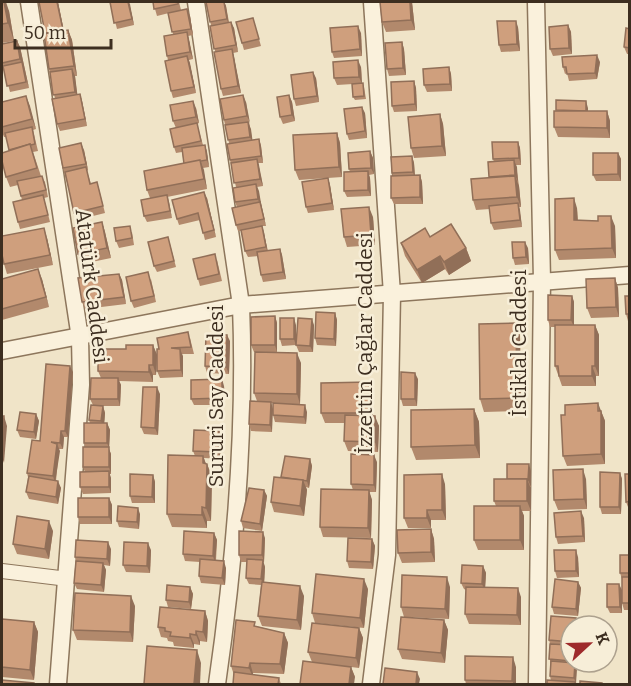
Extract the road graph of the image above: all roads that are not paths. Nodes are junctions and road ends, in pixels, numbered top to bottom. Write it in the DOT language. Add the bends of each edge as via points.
graph roads {
  1 [pos="29,2"];
  2 [pos="196,2"];
  3 [pos="372,2"];
  4 [pos="536,2"];
  5 [pos="630,275"];
  6 [pos="542,280"];
  7 [pos="392,294"];
  8 [pos="241,305"];
  9 [pos="80,338"];
  10 [pos="2,351"];
  11 [pos="2,571"];
  12 [pos="68,579"];
  13 [pos="58,684"];
  14 [pos="217,684"];
  15 [pos="371,684"];
  16 [pos="537,684"];
  1 -- 9 [label="street, Atatürk Caddesi"];
  2 -- 8 [label="street, Sururi Say Caddesi"];
  3 -- 7 [label="street, İzzettin Çağlar Caddesi"];
  4 -- 6 [label="street, İstiklal Caddesi"];
  5 -- 6 [label="street"];
  6 -- 7 [label="street"];
  6 -- 16 [label="street, İstiklal Caddesi"];
  7 -- 8 [label="street"];
  7 -- 15 [label="street, İzzettin Çağlar Caddesi" via="387,555"];
  8 -- 9 [label="street"];
  8 -- 14 [label="street, Sururi Say Caddesi" via="238,493"];
  9 -- 10 [label="street"];
  9 -- 12 [label="street, Atatürk Caddesi" via="81,385"];
  11 -- 12 [label="street"];
  12 -- 13 [label="street, Atatürk Caddesi"];
}
